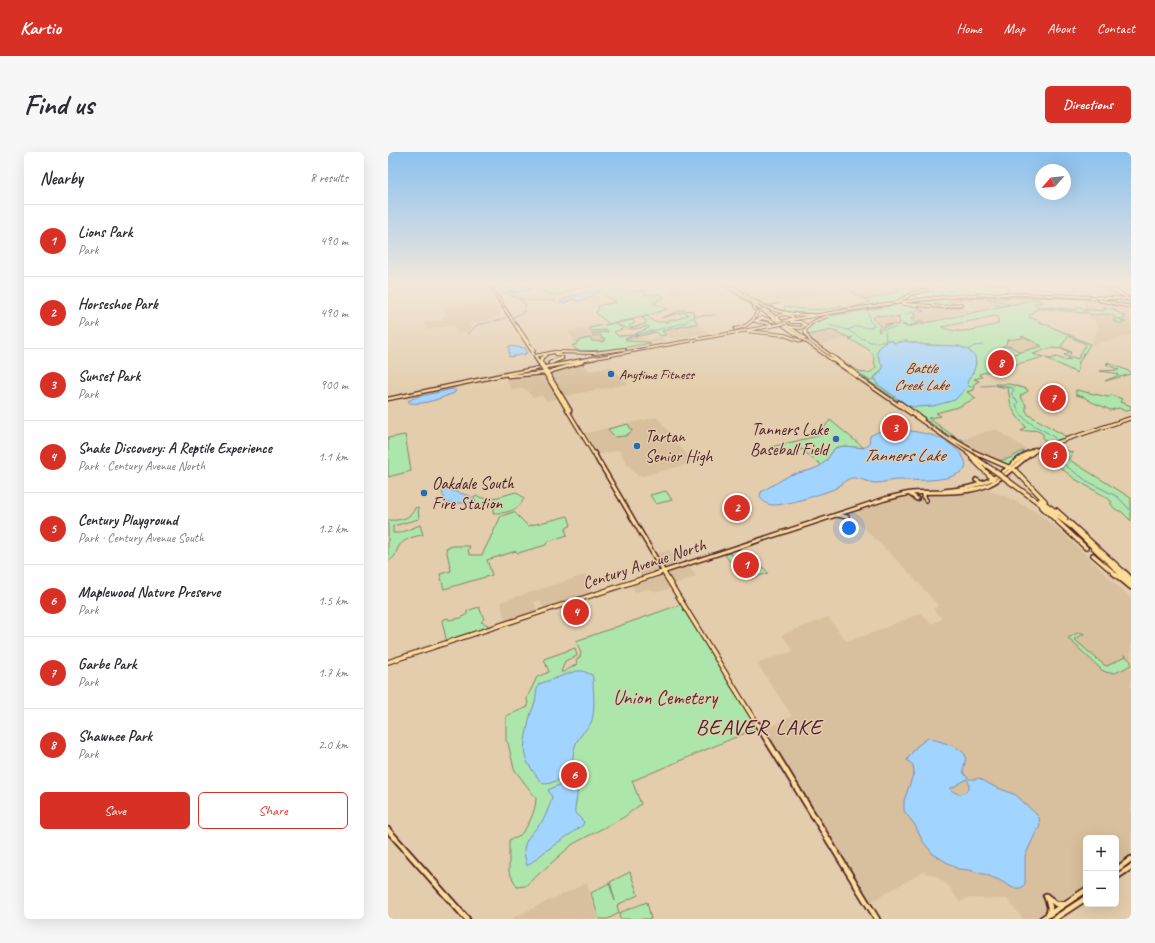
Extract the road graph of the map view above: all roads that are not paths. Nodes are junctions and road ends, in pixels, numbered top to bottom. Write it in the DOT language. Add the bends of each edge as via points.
graph roads {
  1 [pos="512,320"];
  2 [pos="753,320"];
  3 [pos="758,320"];
  4 [pos="766,320"];
  5 [pos="769,320"];
  6 [pos="776,320"];
  7 [pos="777,320"];
  8 [pos="780,320"];
  9 [pos="790,320"];
  10 [pos="801,320"];
  11 [pos="805,320"];
  12 [pos="816,320"];
  13 [pos="786,323"];
  14 [pos="774,324"];
  15 [pos="782,329"];
  16 [pos="725,332"];
  17 [pos="730,332"];
  18 [pos="809,346"];
  19 [pos="817,347"];
  20 [pos="634,348"];
  21 [pos="551,354"];
  22 [pos="606,355"];
  23 [pos="535,356"];
  24 [pos="832,360"];
  25 [pos="541,364"];
  26 [pos="544,367"];
  27 [pos="547,373"];
  28 [pos="860,377"];
  29 [pos="467,382"];
  30 [pos="388,398"];
  31 [pos="1131,417"];
  32 [pos="950,439"];
  33 [pos="1011,468"];
  34 [pos="993,478"];
  35 [pos="1007,478"];
  36 [pos="976,480"];
  37 [pos="983,483"];
  38 [pos="979,485"];
  39 [pos="1021,490"];
  40 [pos="964,491"];
  41 [pos="928,492"];
  42 [pos="904,494"];
  43 [pos="885,498"];
  44 [pos="917,498"];
  45 [pos="926,500"];
  46 [pos="848,510"];
  47 [pos="834,515"];
  48 [pos="1066,519"];
  49 [pos="1086,548"];
  50 [pos="1093,555"];
  51 [pos="663,571"];
  52 [pos="1131,579"];
  53 [pos="1131,585"];
  54 [pos="388,662"];
  55 [pos="388,830"];
  56 [pos="1131,859"];
  57 [pos="1131,867"];
  58 [pos="1119,868"];
  59 [pos="1119,876"];
  60 [pos="1083,892"];
  61 [pos="1083,900"];
  62 [pos="1066,903"];
  63 [pos="1049,915"];
  64 [pos="467,919"];
  65 [pos="877,919"];
  66 [pos="1042,919"];
  67 [pos="1054,919"];
  1 -- 23 [label="main road"];
  2 -- 16 [label="highway" via="742,327"];
  3 -- 14 [label="highway" via="755,321 760,324"];
  4 -- 14 [label="highway"];
  5 -- 14 [label="highway"];
  6 -- 24 [label="highway"];
  7 -- 28 [label="highway"];
  8 -- 13 [label="highway"];
  9 -- 13 [label="highway"];
  10 -- 13 [label="highway"];
  11 -- 13 [label="highway"];
  12 -- 19 [label="highway" via="804,332"];
  13 -- 13 [label="highway" via="801,322 806,326 797,328"];
  13 -- 14 [label="highway, bridge"];
  13 -- 19 [label="highway"];
  14 -- 15 [label="highway"];
  14 -- 15 [label="highway" via="765,330 773,333"];
  14 -- 16 [label="highway"];
  14 -- 17 [label="highway"];
  15 -- 18 [label="highway"];
  16 -- 20 [label="highway"];
  17 -- 18 [label="highway" via="784,335"];
  17 -- 22 [label="highway"];
  18 -- 24 [label="highway"];
  19 -- 28 [label="highway"];
  20 -- 23 [label="highway" via="599,353 559,352"];
  20 -- 26 [label="highway"];
  21 -- 23 [label="highway"];
  21 -- 25 [label="highway" via="542,358"];
  21 -- 26 [label="highway" via="562,357"];
  22 -- 27 [label="highway"];
  22 -- 29 [label="highway"];
  23 -- 25 [label="main road"];
  24 -- 32 [label="highway"];
  25 -- 26 [label="main road, bridge"];
  26 -- 27 [label="main road"];
  26 -- 30 [label="highway" via="471,379"];
  27 -- 29 [label="highway" via="501,376"];
  27 -- 51 [label="main road"];
  28 -- 32 [label="highway"];
  29 -- 30 [label="highway"];
  31 -- 33 [label="main road" via="1040,448"];
  32 -- 33 [label="highway"];
  32 -- 34 [label="highway"];
  32 -- 35 [label="highway, bridge"];
  33 -- 34 [label="main road, Century Avenue North"];
  33 -- 40 [label="main road, Century Avenue North" via="996,481"];
  33 -- 48 [label="highway"];
  34 -- 37 [label="main road, Century Avenue North"];
  35 -- 39 [label="highway"];
  35 -- 48 [label="highway"];
  36 -- 37 [label="main road"];
  37 -- 38 [label="main road, Century Avenue North"];
  38 -- 40 [label="main road"];
  38 -- 43 [label="main road, Century Avenue North" via="952,490 906,492"];
  39 -- 49 [label="highway"];
  39 -- 53 [label="highway" via="1072,527"];
  40 -- 41 [label="main road, Century Avenue North"];
  41 -- 42 [label="main road, Century Avenue North"];
  41 -- 45 [label="main road" via="924,495"];
  42 -- 43 [label="main road, Century Avenue North"];
  42 -- 44 [label="main road"];
  43 -- 46 [label="main road, Century Avenue North"];
  46 -- 47 [label="main road, Century Avenue North"];
  46 -- 47 [label="main road" via="847,516"];
  47 -- 51 [label="main road, Century Avenue North"];
  48 -- 52 [label="highway"];
  50 -- 53 [label="highway"];
  51 -- 54 [label="main road, Century Avenue North"];
  51 -- 65 [label="main road"];
  55 -- 64 [label="main road"];
  56 -- 58 [label="main road"];
  57 -- 59 [label="main road"];
  60 -- 62 [label="main road"];
  61 -- 67 [label="main road"];
  62 -- 63 [label="main road"];
  62 -- 63 [label="main road" via="1056,904 1046,896 1050,907"];
  63 -- 66 [label="main road"];
}
